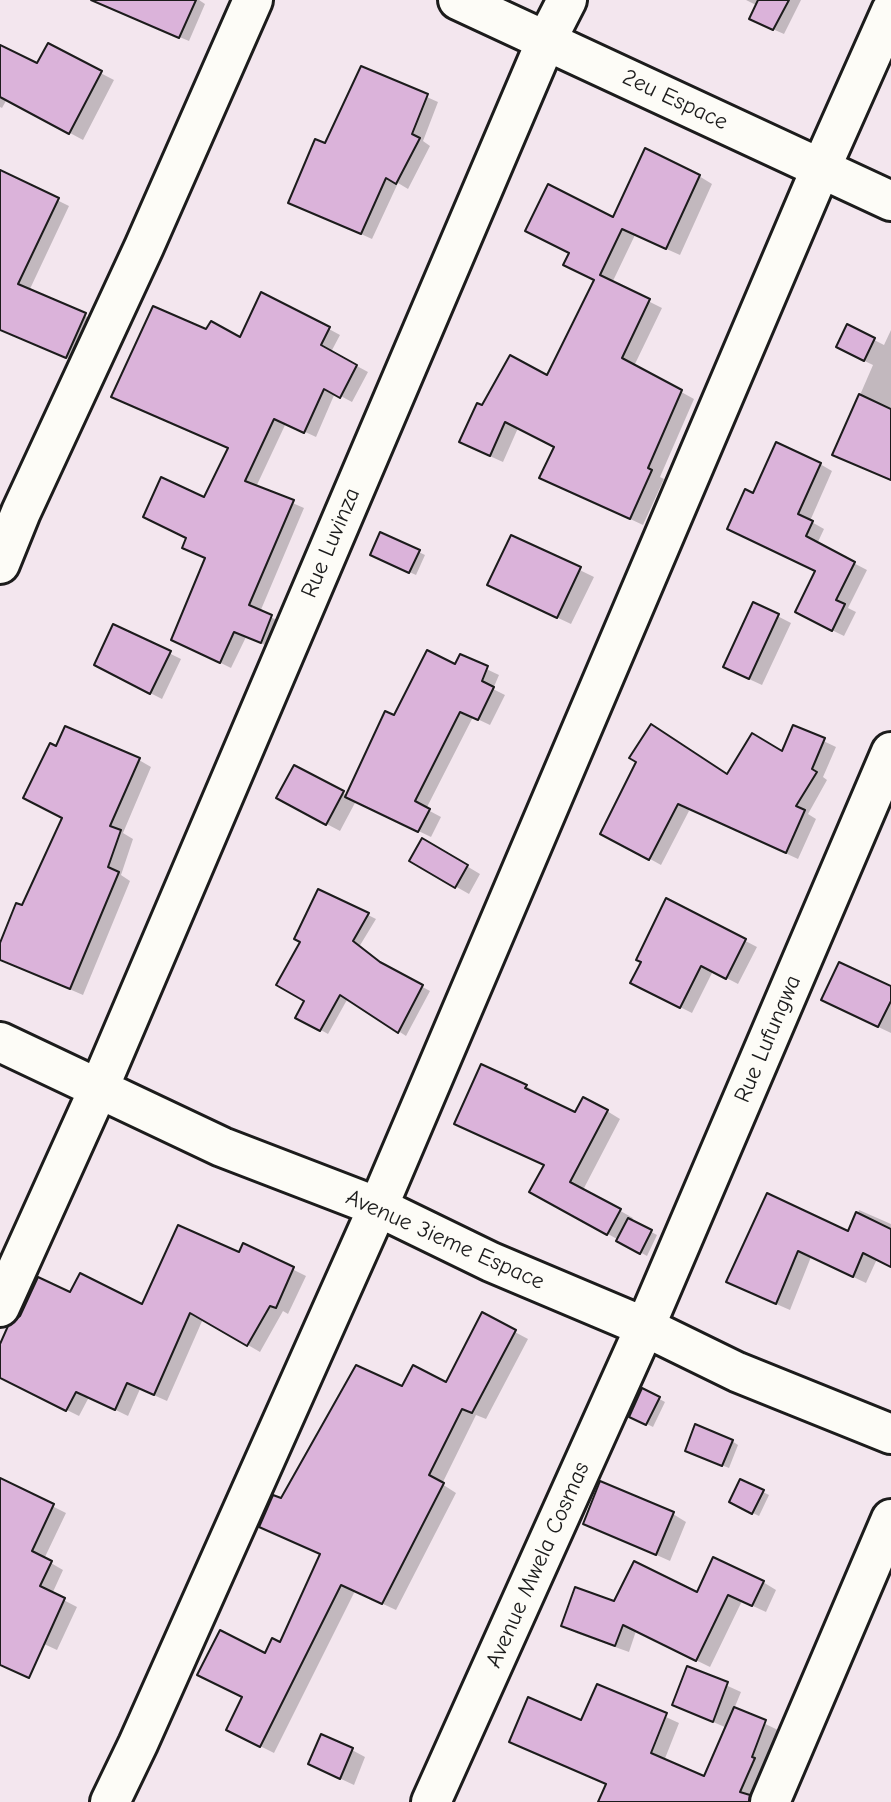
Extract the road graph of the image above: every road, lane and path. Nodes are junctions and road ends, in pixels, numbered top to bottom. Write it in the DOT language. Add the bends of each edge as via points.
graph roads {
  1 [pos="253,0"];
  2 [pos="458,0"];
  3 [pos="567,0"];
  4 [pos="891,11"];
  5 [pos="546,41"];
  6 [pos="821,168"];
  7 [pos="891,201"];
  8 [pos="0,564"];
  9 [pos="891,752"];
  10 [pos="0,1042"];
  11 [pos="99,1088"];
  12 [pos="378,1207"];
  13 [pos="0,1307"];
  14 [pos="645,1327"];
  15 [pos="891,1434"];
  16 [pos="891,1519"];
  17 [pos="110,1802"];
  18 [pos="431,1802"];
  19 [pos="770,1802"];
  1 -- 8 [label="street"];
  2 -- 5 [label="street, 2eu Espace"];
  3 -- 5 [label="street, Rue Luvinza"];
  4 -- 6 [label="street"];
  5 -- 6 [label="street, 2eu Espace"];
  5 -- 11 [label="street, Rue Luvinza"];
  6 -- 7 [label="street, 2eu Espace"];
  6 -- 12 [label="street"];
  9 -- 14 [label="street, Rue Lufungwa"];
  10 -- 11 [label="street, Avenue 3ieme Espace"];
  11 -- 12 [label="street, Avenue 3ieme Espace" via="222,1147"];
  11 -- 13 [label="street, Rue Luvinza"];
  12 -- 14 [label="street, Avenue 3ieme Espace" via="491,1262"];
  12 -- 17 [label="street"];
  14 -- 15 [label="street, Avenue 3ieme Espace" via="737,1372"];
  14 -- 18 [label="street, Avenue Mwela Cosmas"];
  16 -- 19 [label="street"];
}
